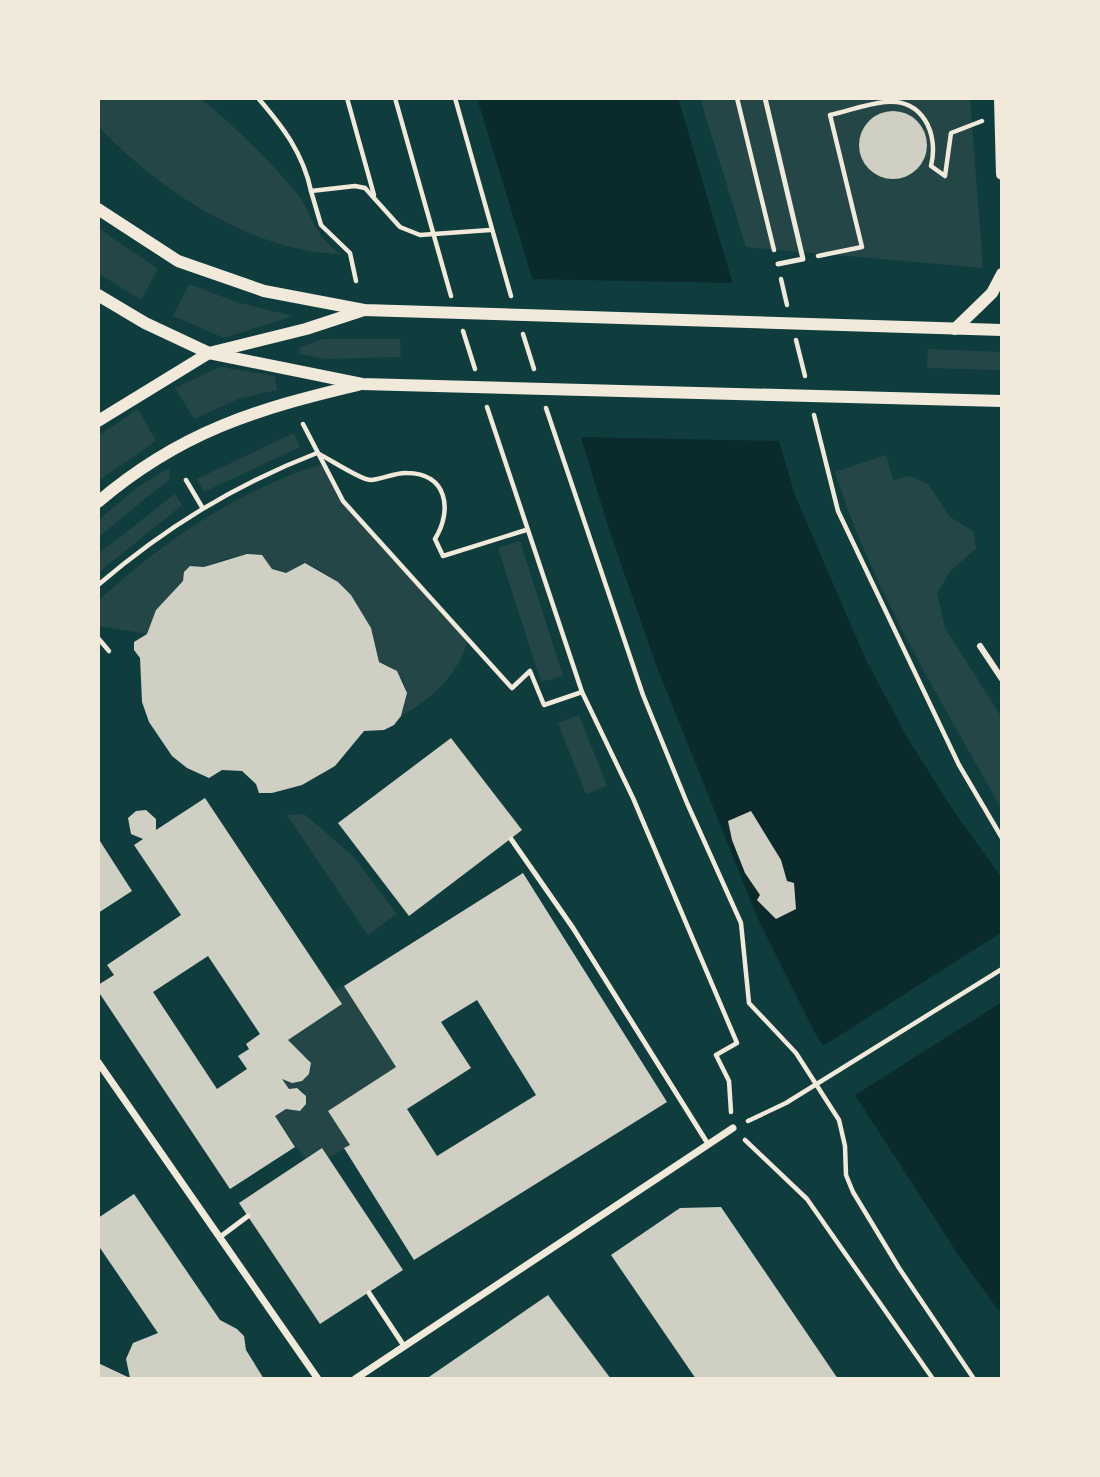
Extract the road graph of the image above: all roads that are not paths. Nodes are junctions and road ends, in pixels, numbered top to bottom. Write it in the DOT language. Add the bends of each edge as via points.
graph roads {
  1 [pos="765,98"];
  2 [pos="1000,98"];
  3 [pos="1002,174"];
  4 [pos="98,209"];
  5 [pos="778,264"];
  6 [pos="1002,274"];
  7 [pos="98,295"];
  8 [pos="364,310"];
  9 [pos="955,329"];
  10 [pos="1002,330"];
  11 [pos="209,353"];
  12 [pos="362,384"];
  13 [pos="1001,401"];
  14 [pos="98,421"];
  15 [pos="98,502"];
  16 [pos="980,646"];
  17 [pos="1002,679"];
  18 [pos="511,839"];
  19 [pos="98,1062"];
  20 [pos="733,1128"];
  21 [pos="708,1144"];
  22 [pos="248,1216"];
  23 [pos="220,1237"];
  24 [pos="369,1293"];
  25 [pos="404,1346"];
  26 [pos="318,1379"];
  27 [pos="355,1379"];
  1 -- 5 [label="lane" via="803,259"];
  2 -- 3 [label="street"];
  4 -- 8 [label="street" via="178,261 264,291"];
  6 -- 9 [label="street" via="992,293"];
  7 -- 11 [label="street"];
  8 -- 9 [label="street"];
  8 -- 11 [label="street"];
  9 -- 10 [label="street"];
  11 -- 12 [label="street"];
  11 -- 14 [label="street"];
  12 -- 13 [label="street"];
  12 -- 15 [label="street" via="281,403 223,424 153,461"];
  16 -- 17 [label="street"];
  18 -- 21 [label="lane" via="573,928"];
  19 -- 23 [label="street"];
  20 -- 21 [label="street"];
  21 -- 25 [label="street"];
  22 -- 23 [label="lane"];
  23 -- 26 [label="street"];
  24 -- 25 [label="lane"];
  25 -- 27 [label="street"];
}
